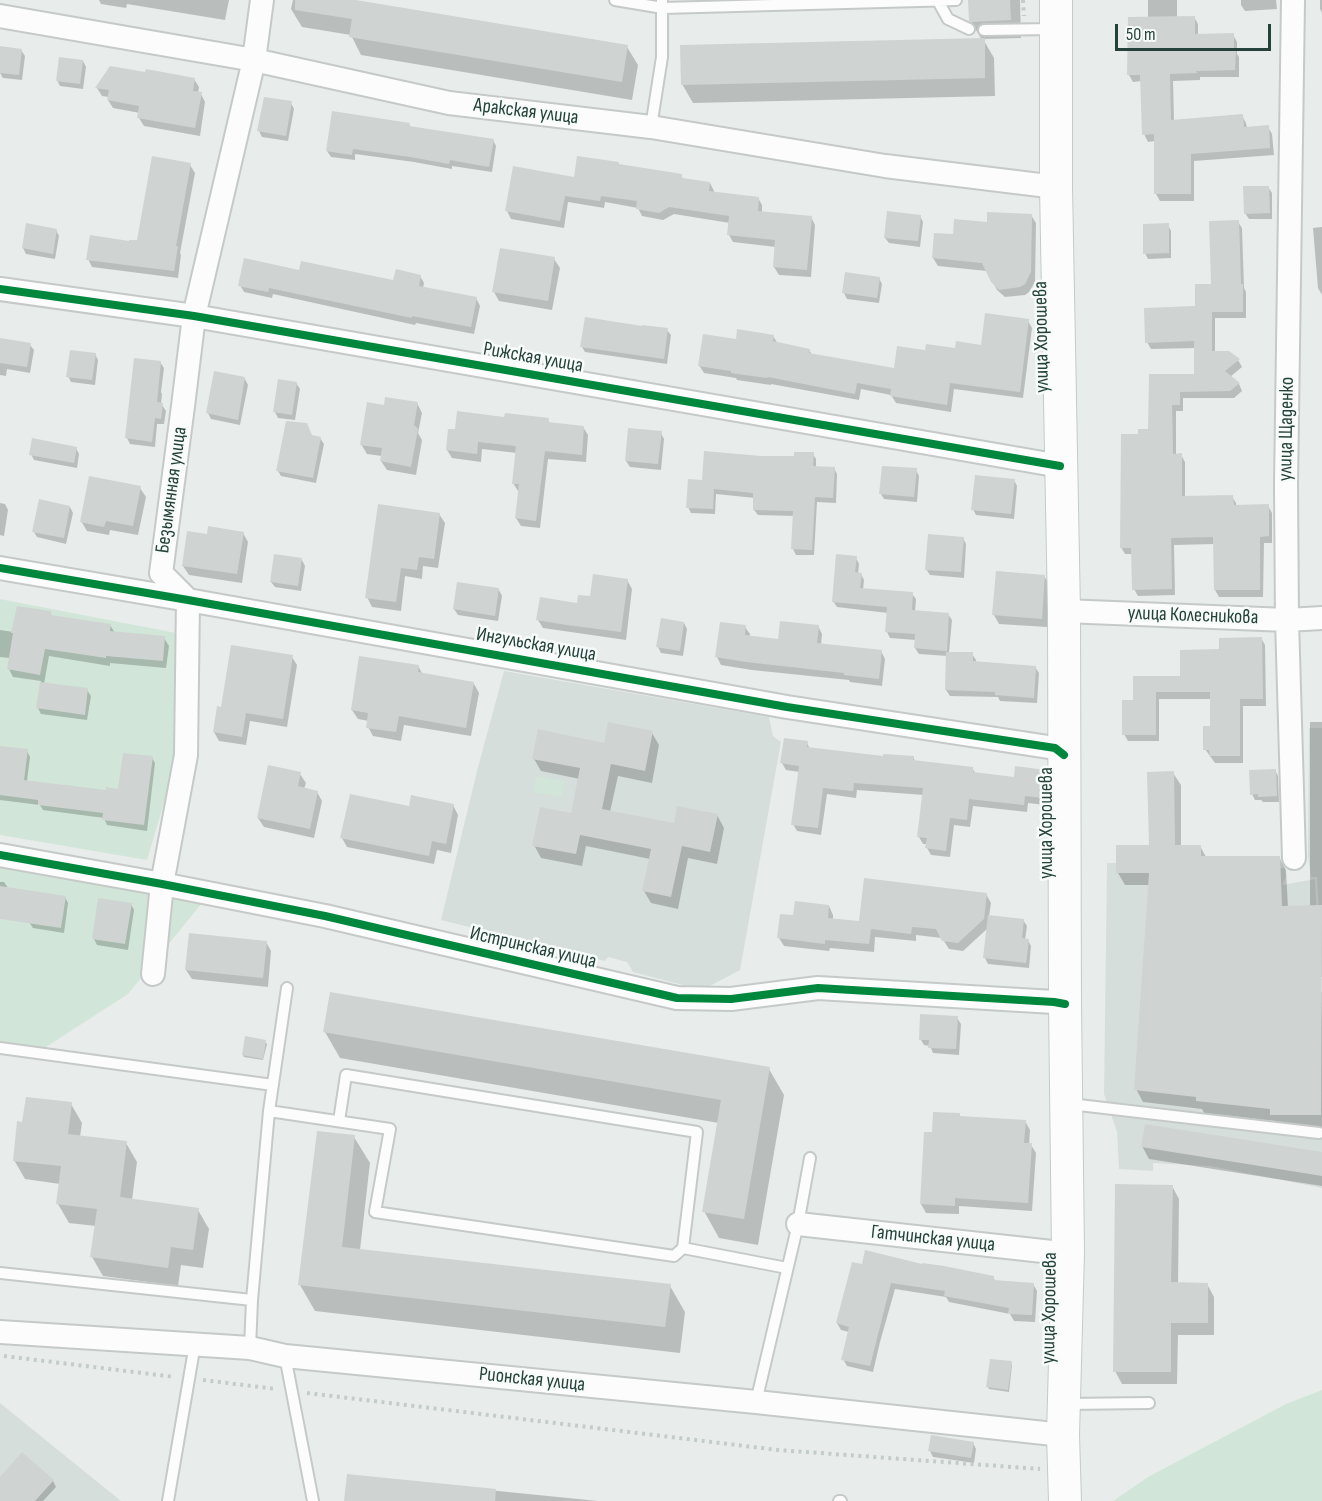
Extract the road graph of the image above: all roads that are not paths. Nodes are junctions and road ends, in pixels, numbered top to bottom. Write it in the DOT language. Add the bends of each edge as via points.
graph roads {
  1 [pos="262,0"];
  2 [pos="615,0"];
  3 [pos="956,0"];
  4 [pos="1293,0"];
  5 [pos="938,1"];
  6 [pos="662,4"];
  7 [pos="1056,15"];
  8 [pos="0,16"];
  9 [pos="969,29"];
  10 [pos="984,30"];
  11 [pos="254,60"];
  12 [pos="651,127"];
  13 [pos="1056,187"];
  14 [pos="0,289"];
  15 [pos="194,316"];
  16 [pos="1060,466"];
  17 [pos="0,568"];
  18 [pos="188,600"];
  19 [pos="1064,611"];
  20 [pos="1322,618"];
  21 [pos="1287,620"];
  22 [pos="1064,755"];
  23 [pos="0,855"];
  24 [pos="1294,858"];
  25 [pos="162,884"];
  26 [pos="153,974"];
  27 [pos="287,988"];
  28 [pos="1065,1004"];
  29 [pos="0,1048"];
  30 [pos="273,1085"];
  31 [pos="1066,1104"];
  32 [pos="269,1111"];
  33 [pos="339,1121"];
  34 [pos="1319,1133"];
  35 [pos="810,1158"];
  36 [pos="798,1224"];
  37 [pos="683,1248"];
  38 [pos="1068,1252"];
  39 [pos="787,1268"];
  40 [pos="0,1273"];
  41 [pos="252,1300"];
  42 [pos="0,1332"];
  43 [pos="195,1344"];
  44 [pos="250,1348"];
  45 [pos="285,1356"];
  46 [pos="756,1402"];
  47 [pos="1149,1403"];
  48 [pos="1064,1404"];
  49 [pos="1064,1435"];
  50 [pos="168,1501"];
  51 [pos="313,1501"];
  52 [pos="1065,1501"];
  1 -- 11 [label="street, Безымянная улица"];
  2 -- 6 [label="lane"];
  3 -- 5 [label="lane"];
  4 -- 21 [label="street, улица Щаденко"];
  5 -- 6 [label="lane"];
  5 -- 9 [label="lane" via="948,19"];
  6 -- 12 [label="lane" via="662,57"];
  7 -- 10 [label="lane"];
  7 -- 13 [label="main road, улица Хорошева"];
  8 -- 11 [label="street, Аракская улица"];
  11 -- 12 [label="street, Аракская улица" via="449,103"];
  11 -- 15 [label="street, Безымянная улица"];
  12 -- 13 [label="street, Аракская улица" via="885,166"];
  13 -- 16 [label="main road, улица Хорошева"];
  14 -- 15 [label="street, Рижская улица"];
  15 -- 16 [label="street, Рижская улица"];
  15 -- 18 [label="street, Безымянная улица" via="161,573"];
  16 -- 19 [label="main road, улица Хорошева"];
  17 -- 18 [label="street, Ингульская улица"];
  18 -- 22 [label="street, Ингульская улица" via="787,707 1055,748"];
  18 -- 25 [label="street" via="186,754"];
  19 -- 21 [label="street, улица Колесникова"];
  19 -- 22 [label="main road, улица Хорошева"];
  20 -- 21 [label="street, улица Колесникова"];
  21 -- 24 [label="street, улица Щаденко"];
  22 -- 28 [label="main road, улица Хорошева"];
  23 -- 25 [label="street, Истринская улица"];
  25 -- 26 [label="street"];
  25 -- 28 [label="street, Истринская улица" via="324,916 677,998 731,999 818,988"];
  27 -- 30 [label="lane"];
  28 -- 31 [label="main road, улица Хорошева"];
  29 -- 30 [label="lane"];
  30 -- 32 [label="lane"];
  31 -- 34 [label="lane"];
  31 -- 38 [label="main road, улица Хорошева"];
  32 -- 33 [label="lane"];
  32 -- 41 [label="lane"];
  33 -- 37 [label="lane" via="390,1129 375,1212 674,1256"];
  33 -- 37 [label="lane" via="346,1075 697,1132"];
  35 -- 36 [label="lane"];
  36 -- 38 [label="street, Гатчинская улица"];
  36 -- 39 [label="lane"];
  37 -- 39 [label="lane"];
  38 -- 48 [label="main road, улица Хорошева"];
  39 -- 46 [label="lane"];
  40 -- 41 [label="lane"];
  41 -- 44 [label="lane"];
  42 -- 43 [label="street, Рионская улица"];
  43 -- 44 [label="street, Рионская улица"];
  43 -- 50 [label="lane"];
  44 -- 45 [label="street, Рионская улица"];
  45 -- 46 [label="street, Рионская улица"];
  45 -- 51 [label="lane"];
  46 -- 49 [label="street, Рионская улица"];
  47 -- 48 [label="lane"];
  48 -- 49 [label="main road, улица Хорошева"];
  49 -- 52 [label="main road, улица Хорошева"];
}
